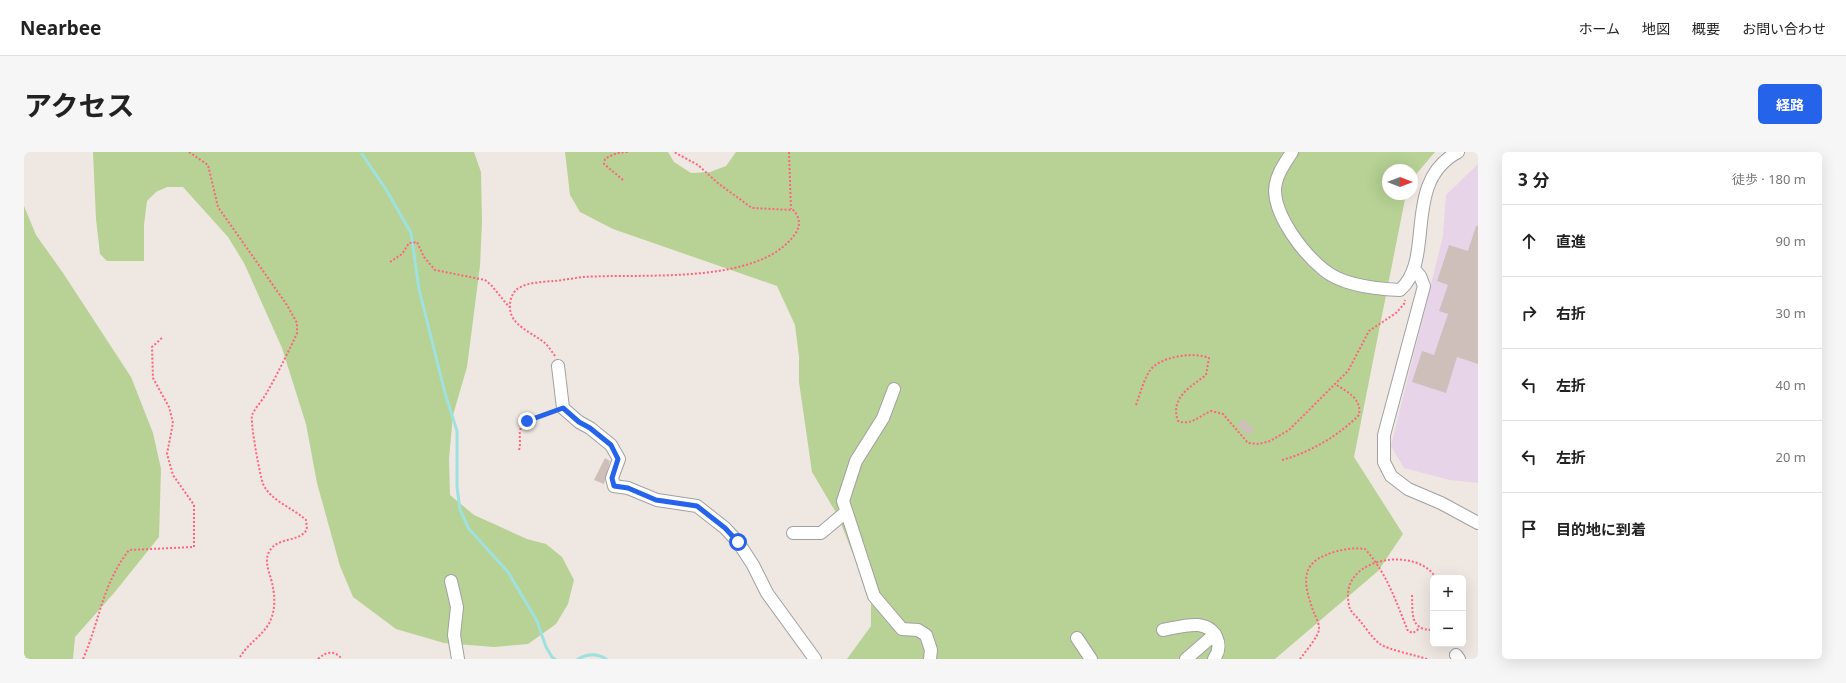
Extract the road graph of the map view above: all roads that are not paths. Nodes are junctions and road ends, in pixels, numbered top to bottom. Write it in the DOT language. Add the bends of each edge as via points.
graph roads {
  1 [pos="1292,152"];
  2 [pos="1458,152"];
  3 [pos="1414,269"];
  4 [pos="558,366"];
  5 [pos="894,389"];
  6 [pos="846,512"];
  7 [pos="1478,523"];
  8 [pos="793,533"];
  9 [pos="451,581"];
  10 [pos="1163,630"];
  11 [pos="1215,634"];
  12 [pos="1077,638"];
  13 [pos="458,659"];
  14 [pos="815,659"];
  15 [pos="930,659"];
  16 [pos="1091,659"];
  17 [pos="1186,659"];
  18 [pos="1214,659"];
  1 -- 3 [label="street" via="1280,171 1275,190 1282,216 1290,233 1324,270 1340,278 1380,289 1400,290 1408,283"];
  2 -- 3 [label="street" via="1440,167 1429,184 1421,213"];
  3 -- 7 [label="street" via="1424,286 1384,435 1384,462 1391,476 1408,489"];
  4 -- 14 [label="street" via="563,408 611,445 618,459 612,478 614,486 628,488 656,500 697,506 725,528 738,542 753,564 767,593"];
  5 -- 6 [label="street" via="883,418 856,461 843,501"];
  6 -- 8 [label="street" via="820,533"];
  6 -- 15 [label="street" via="874,596 902,629 918,630 926,635 931,650"];
  9 -- 13 [label="street" via="457,607 454,635"];
  10 -- 11 [label="street" via="1199,625"];
  11 -- 17 [label="street"];
  11 -- 18 [label="street" via="1220,647"];
  12 -- 16 [label="street"];
}
